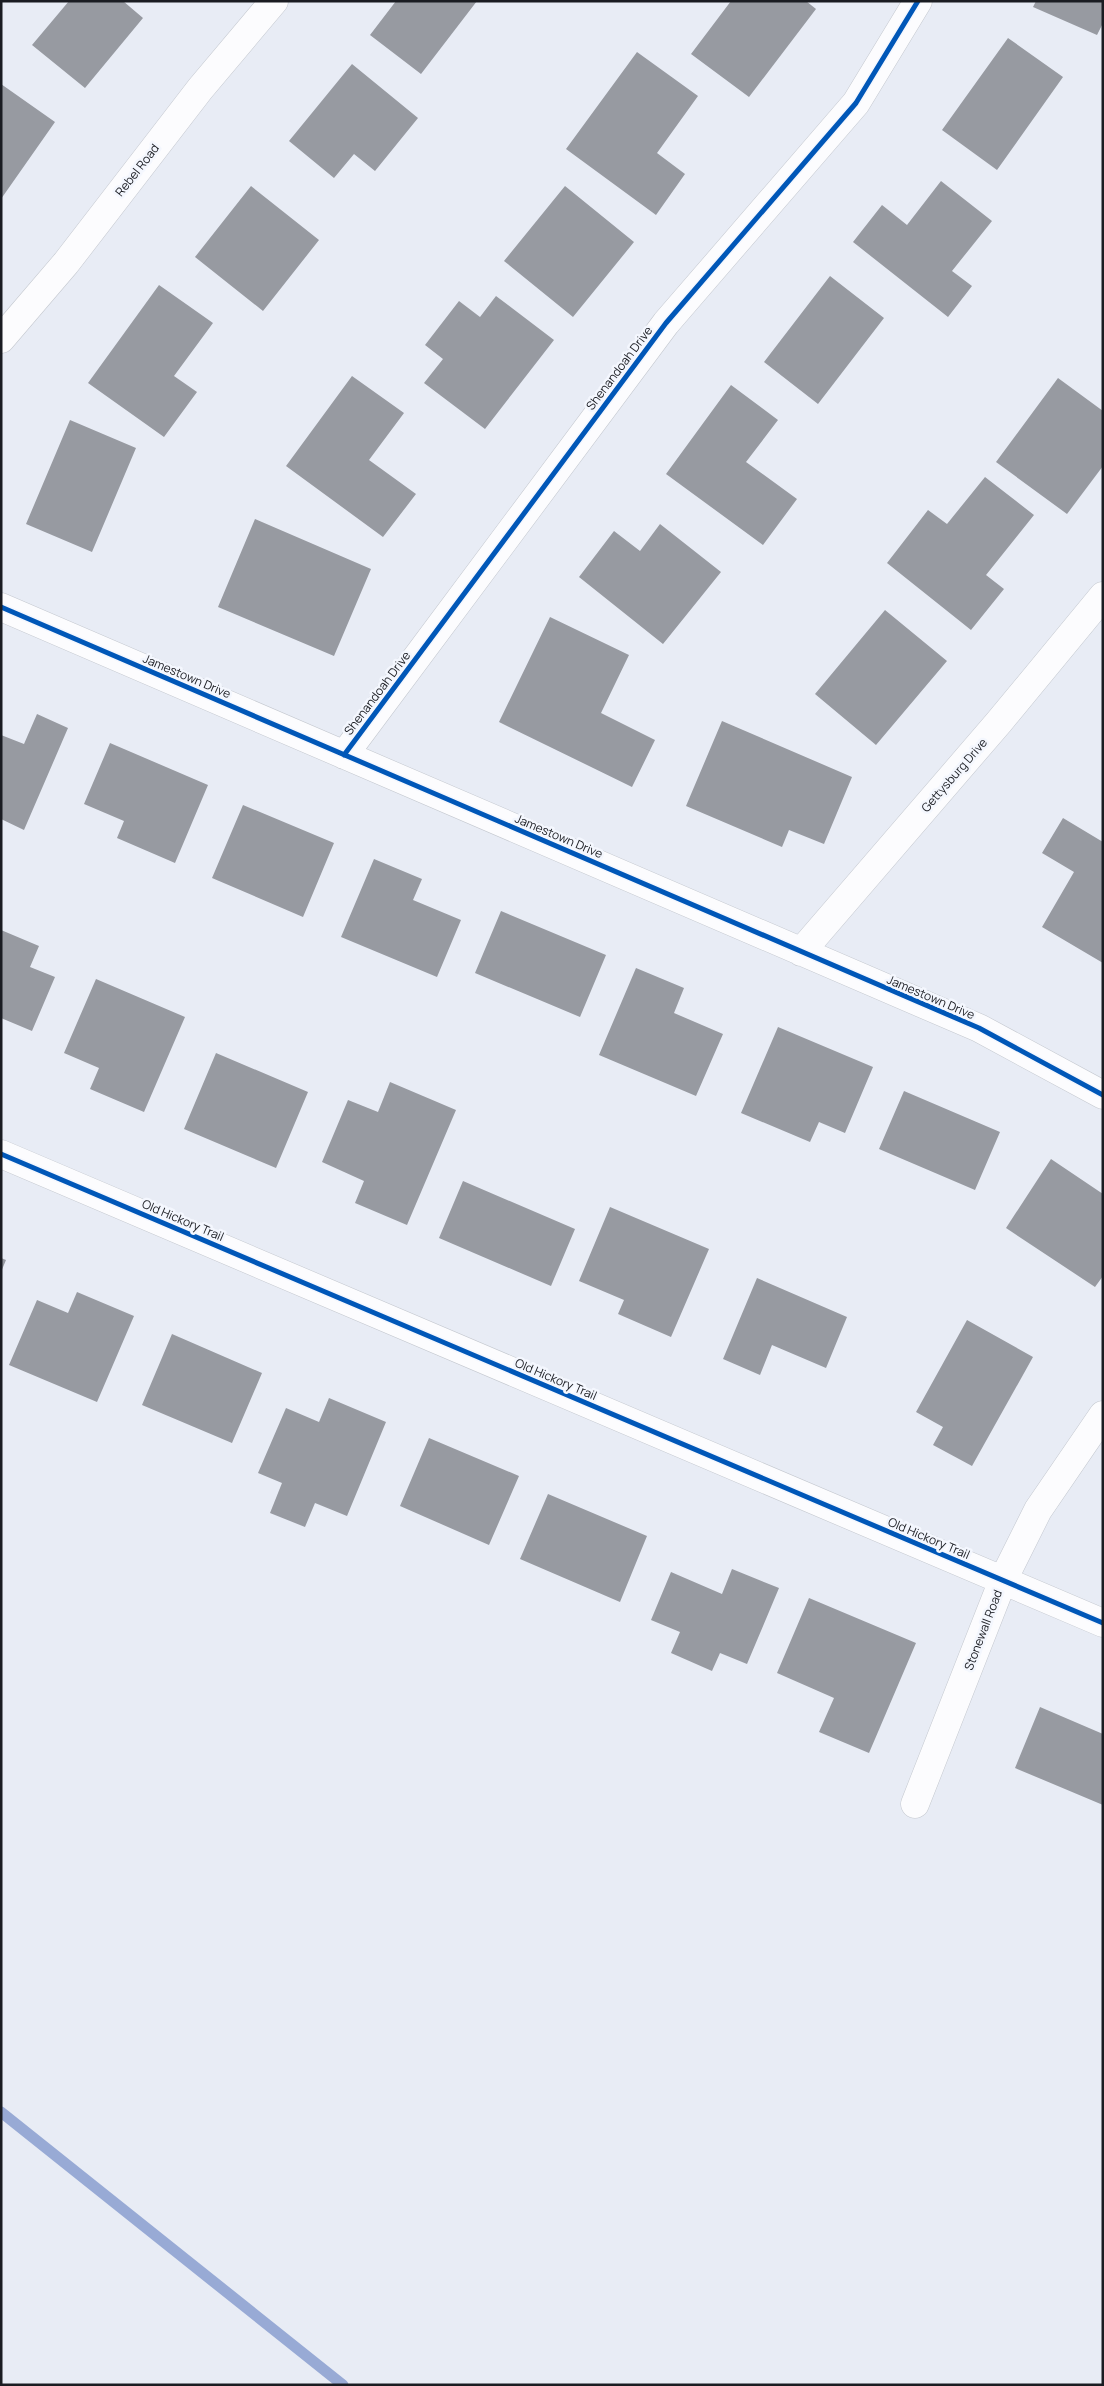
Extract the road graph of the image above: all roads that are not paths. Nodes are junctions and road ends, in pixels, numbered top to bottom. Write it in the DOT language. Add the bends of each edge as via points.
graph roads {
  1 [pos="274,1"];
  2 [pos="918,1"];
  3 [pos="1,339"];
  4 [pos="1103,596"];
  5 [pos="1,607"];
  6 [pos="344,755"];
  7 [pos="801,952"];
  8 [pos="1103,1095"];
  9 [pos="1,1154"];
  10 [pos="1103,1415"];
  11 [pos="1003,1580"];
  12 [pos="1103,1623"];
  13 [pos="915,1804"];
  1 -- 3 [label="street, Rebel Road" via="200,89 66,263"];
  2 -- 6 [label="street, Shenandoah Drive" via="856,103 666,323"];
  4 -- 7 [label="street, Gettysburg Drive"];
  5 -- 6 [label="street, Jamestown Drive"];
  6 -- 7 [label="street, Jamestown Drive"];
  7 -- 8 [label="street, Jamestown Drive" via="979,1028"];
  9 -- 11 [label="street, Old Hickory Trail"];
  10 -- 11 [label="street, Stonewall Road" via="1038,1510"];
  11 -- 12 [label="street, Old Hickory Trail"];
  11 -- 13 [label="street, Stonewall Road"];
}
